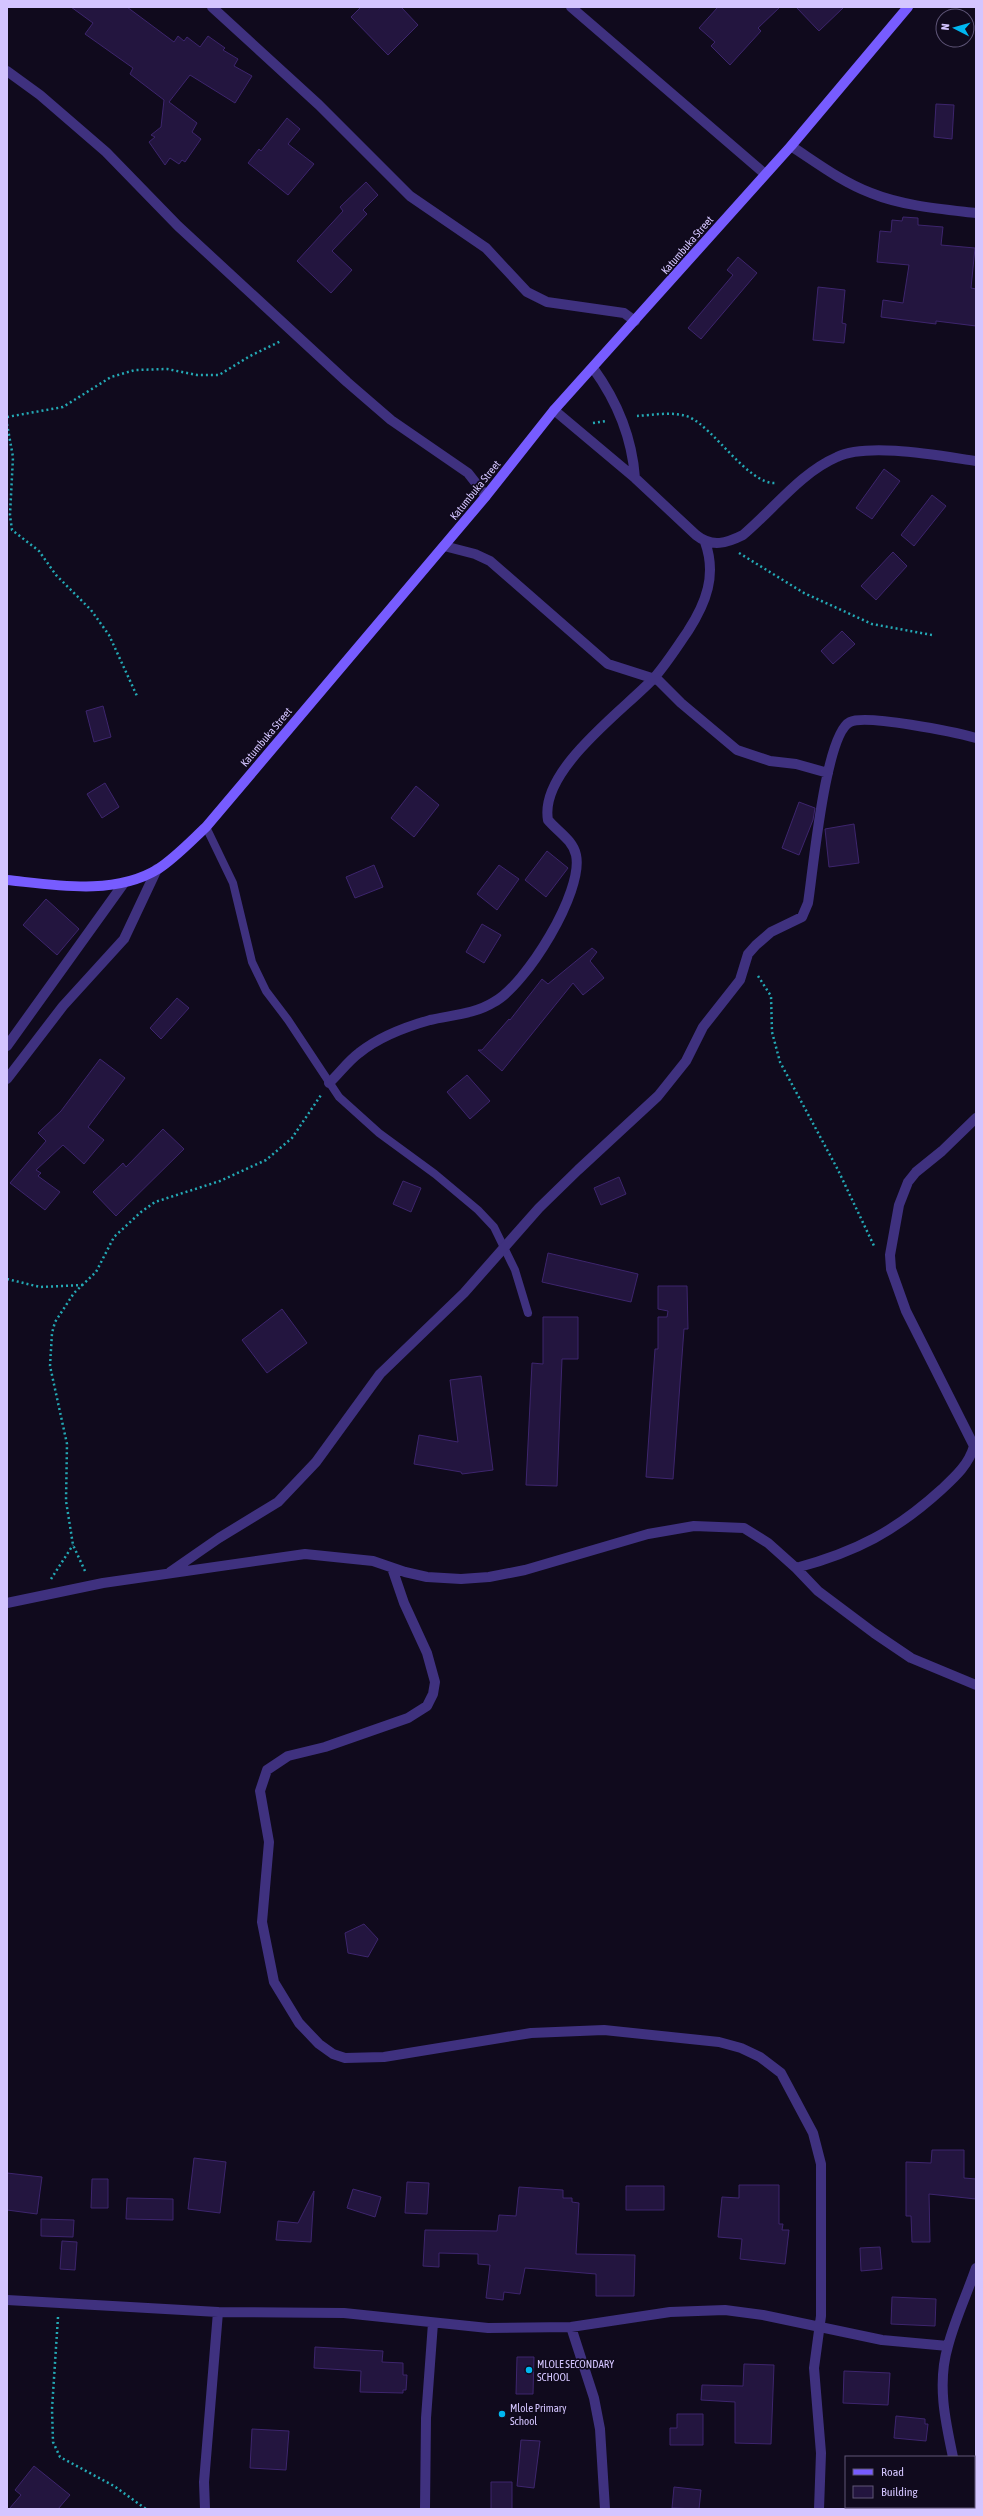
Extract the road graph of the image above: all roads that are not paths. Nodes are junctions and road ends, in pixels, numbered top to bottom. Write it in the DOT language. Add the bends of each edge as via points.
graph roads {
  1 [pos="212,7"];
  2 [pos="571,7"];
  3 [pos="908,7"];
  4 [pos="7,71"];
  5 [pos="791,146"];
  6 [pos="765,174"];
  7 [pos="976,213"];
  8 [pos="635,321"];
  9 [pos="593,368"];
  10 [pos="554,410"];
  11 [pos="976,461"];
  12 [pos="635,478"];
  13 [pos="486,496"];
  14 [pos="705,542"];
  15 [pos="444,546"];
  16 [pos="654,678"];
  17 [pos="976,738"];
  18 [pos="828,773"];
  19 [pos="206,827"];
  20 [pos="157,869"];
  21 [pos="7,880"];
  22 [pos="124,883"];
  23 [pos="7,1046"];
  24 [pos="7,1079"];
  25 [pos="329,1083"];
  26 [pos="976,1118"];
  27 [pos="505,1247"];
  28 [pos="528,1313"];
  29 [pos="975,1446"];
  30 [pos="392,1568"];
  31 [pos="796,1568"];
  32 [pos="170,1572"];
  33 [pos="7,1603"];
  34 [pos="976,1685"];
  35 [pos="976,2268"];
  36 [pos="7,2300"];
  37 [pos="218,2312"];
  38 [pos="434,2323"];
  39 [pos="571,2327"];
  40 [pos="820,2327"];
  41 [pos="948,2346"];
  42 [pos="953,2456"];
  43 [pos="205,2509"];
  44 [pos="426,2509"];
  45 [pos="605,2509"];
  46 [pos="819,2509"];
  1 -- 8 [label="street" via="319,106 410,196 486,248 527,292 547,302 624,313"];
  2 -- 6 [label="street"];
  3 -- 5 [label="main road, Katumbuka Street"];
  4 -- 13 [label="street" via="40,95 106,152 178,226 288,329 391,420 468,472"];
  5 -- 6 [label="main road, Katumbuka Street"];
  5 -- 7 [label="street" via="840,179 871,193 920,205"];
  6 -- 8 [label="main road, Katumbuka Street"];
  8 -- 9 [label="main road, Katumbuka Street"];
  9 -- 10 [label="main road, Katumbuka Street"];
  9 -- 12 [label="street" via="622,418 632,453"];
  10 -- 12 [label="street"];
  10 -- 13 [label="main road, Katumbuka Street"];
  11 -- 14 [label="street" via="902,451 852,452 837,456 800,483 743,535 729,542"];
  12 -- 14 [label="street"];
  13 -- 15 [label="main road, Katumbuka Street"];
  14 -- 16 [label="street" via="711,573 706,598 672,656"];
  15 -- 16 [label="street" via="475,554 503,570 608,664"];
  15 -- 19 [label="main road, Katumbuka Street"];
  16 -- 18 [label="street" via="715,733 738,750 770,761 796,764"];
  16 -- 25 [label="street" via="585,742 566,767 549,801 548,820 575,852 576,868 572,887 559,917 523,977 506,995 494,1003 465,1014 420,1023 382,1038 358,1053"];
  17 -- 18 [label="street" via="877,721 852,721 840,731"];
  18 -- 27 [label="street" via="806,913 799,920 771,932 756,945 748,954 746,966 736,987 703,1027 686,1061 658,1096 578,1170"];
  19 -- 20 [label="main road, Katumbuka Street"];
  19 -- 25 [label="lane" via="233,883 257,978"];
  20 -- 22 [label="main road, Katumbuka Street"];
  20 -- 24 [label="street" via="124,939 63,1006"];
  21 -- 22 [label="main road, Katumbuka Street" via="94,886"];
  22 -- 23 [label="street"];
  25 -- 27 [label="lane" via="352,1110 478,1210 494,1227"];
  26 -- 29 [label="street" via="908,1182 899,1205 892,1237 891,1269 906,1311 926,1354"];
  27 -- 28 [label="lane"];
  27 -- 32 [label="street" via="464,1293 380,1374 316,1462 278,1502"];
  29 -- 31 [label="street" via="970,1459 950,1481 916,1511 884,1534 831,1558"];
  30 -- 31 [label="street" via="427,1577 489,1577 525,1570 627,1538 694,1526 715,1526 748,1530 768,1543"];
  30 -- 32 [label="street" via="373,1561 305,1554"];
  30 -- 40 [label="street" via="433,1672 435,1682 430,1701 417,1713 390,1726 326,1747 288,1756 274,1763 262,1779 261,1808 269,1842 262,1922 267,1960 281,1996 299,2023 319,2044 333,2054 345,2058 384,2057 531,2033 604,2030 719,2042 760,2057 781,2073 805,2114 819,2149 822,2179"];
  31 -- 34 [label="street" via="837,1607 911,1658"];
  32 -- 33 [label="street"];
  35 -- 41 [label="street"];
  36 -- 37 [label="street"];
  37 -- 38 [label="street" via="344,2313"];
  37 -- 43 [label="street" via="204,2482"];
  38 -- 39 [label="street" via="488,2328"];
  38 -- 44 [label="street" via="426,2418"];
  39 -- 40 [label="street" via="670,2312 725,2310 763,2314"];
  39 -- 45 [label="street" via="590,2383 600,2429"];
  40 -- 41 [label="street" via="882,2340"];
  40 -- 46 [label="street" via="814,2368 820,2452"];
  41 -- 42 [label="street" via="943,2368 942,2398"];
}
